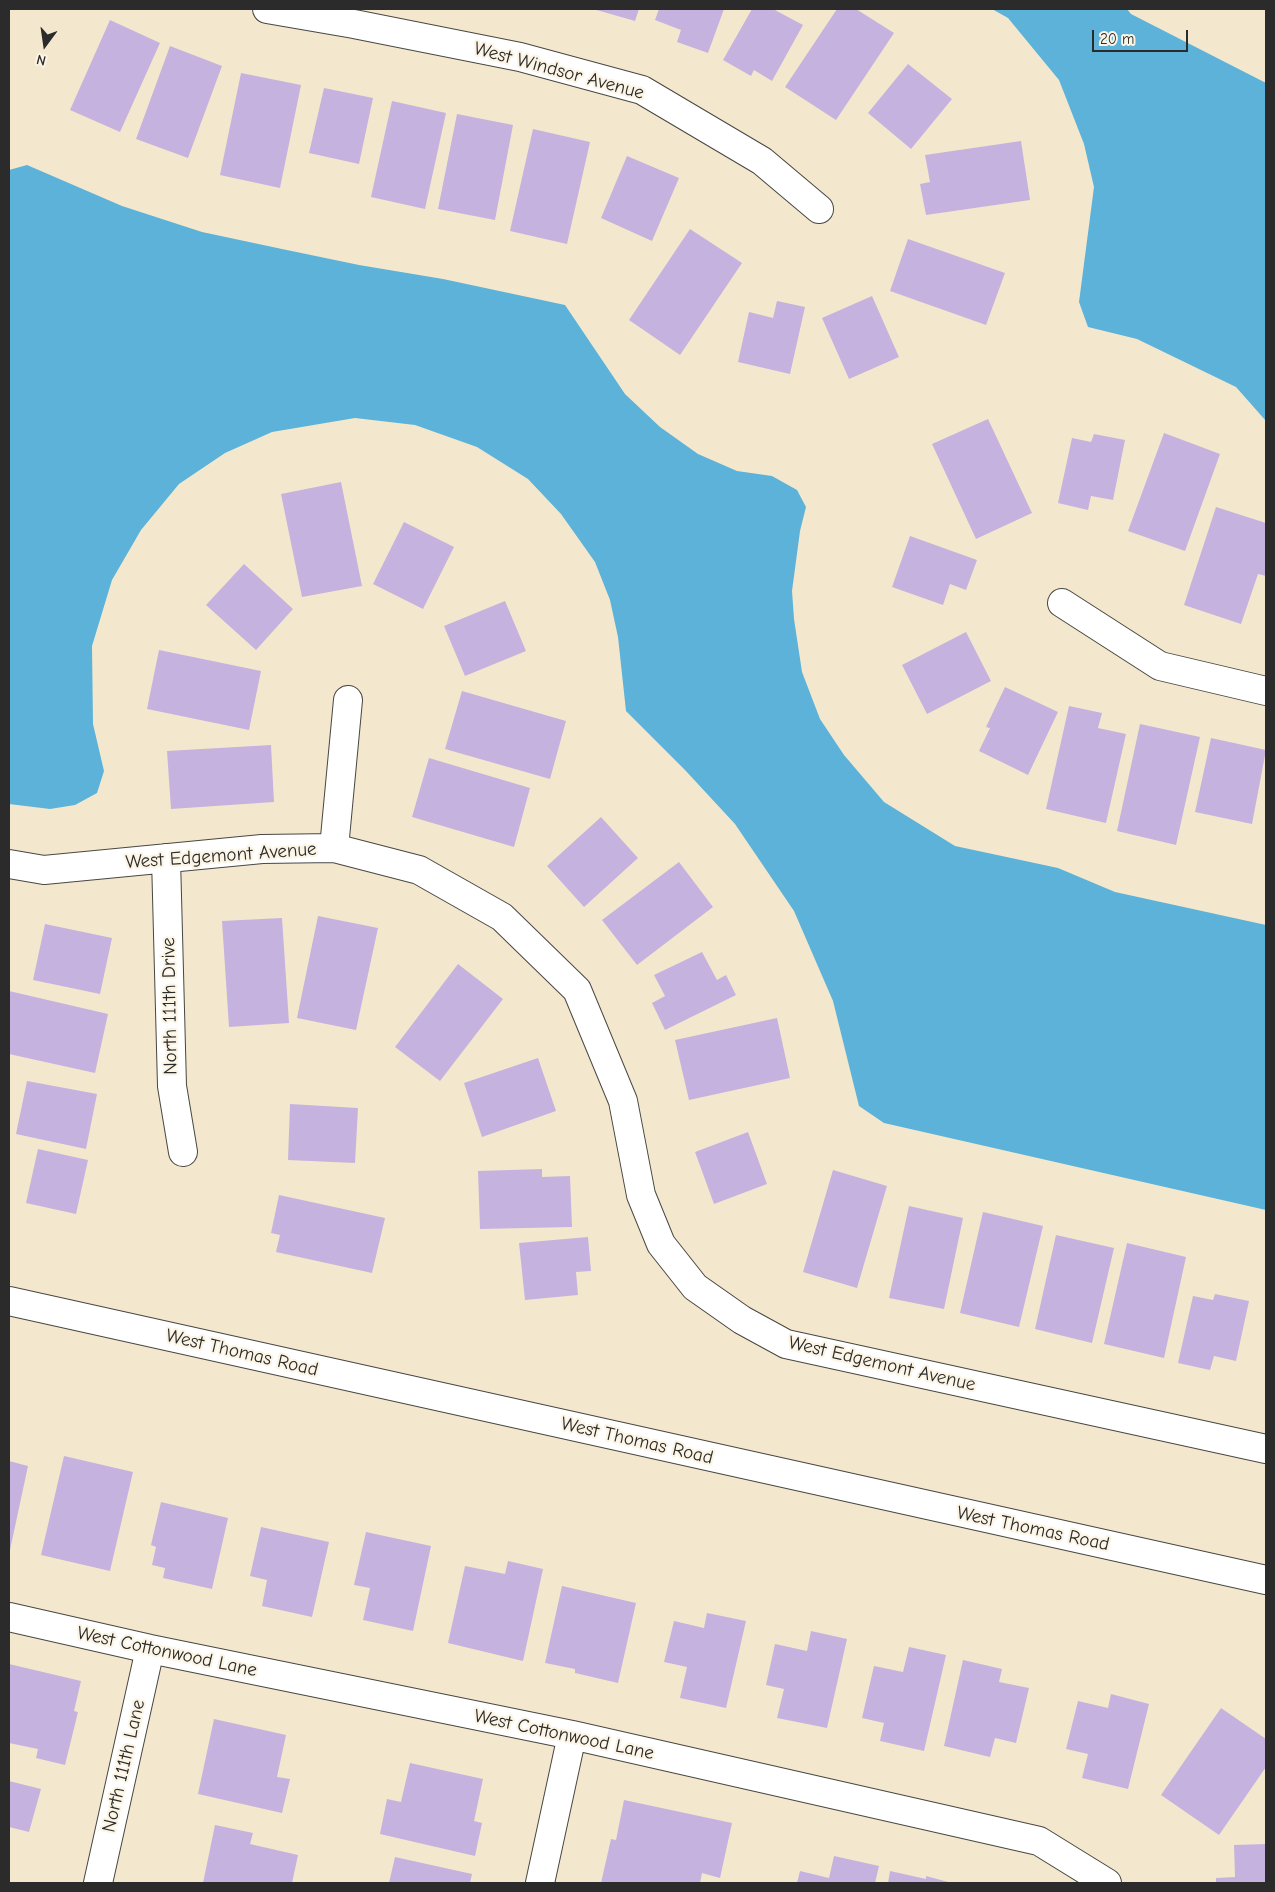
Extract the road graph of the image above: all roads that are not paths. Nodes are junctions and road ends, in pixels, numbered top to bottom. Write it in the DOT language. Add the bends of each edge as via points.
graph roads {
  1 [pos="267,9"];
  2 [pos="819,209"];
  3 [pos="1062,603"];
  4 [pos="1266,691"];
  5 [pos="348,700"];
  6 [pos="334,848"];
  7 [pos="166,858"];
  8 [pos="9,864"];
  9 [pos="183,1152"];
  10 [pos="9,1301"];
  11 [pos="1266,1449"];
  12 [pos="1266,1580"];
  13 [pos="9,1617"];
  14 [pos="150,1649"];
  15 [pos="572,1735"];
  16 [pos="98,1883"];
  17 [pos="540,1883"];
  18 [pos="1107,1883"];
  1 -- 2 [label="street, West Windsor Avenue" via="520,57 642,90 762,161"];
  3 -- 4 [label="street" via="1160,666"];
  5 -- 6 [label="street"];
  6 -- 7 [label="street, West Edgemont Avenue" via="262,849"];
  6 -- 11 [label="street, West Edgemont Avenue" via="419,870 502,917 577,990 623,1101 641,1195 661,1244 695,1287 742,1320 786,1344"];
  7 -- 8 [label="street, West Edgemont Avenue" via="44,870"];
  7 -- 9 [label="street, North 111th Drive" via="172,1086"];
  10 -- 12 [label="street, West Thomas Road"];
  13 -- 14 [label="street, West Cottonwood Lane"];
  14 -- 15 [label="street, West Cottonwood Lane"];
  14 -- 16 [label="street, North 111th Lane"];
  15 -- 17 [label="street"];
  15 -- 18 [label="street, West Cottonwood Lane" via="1039,1841"];
}
